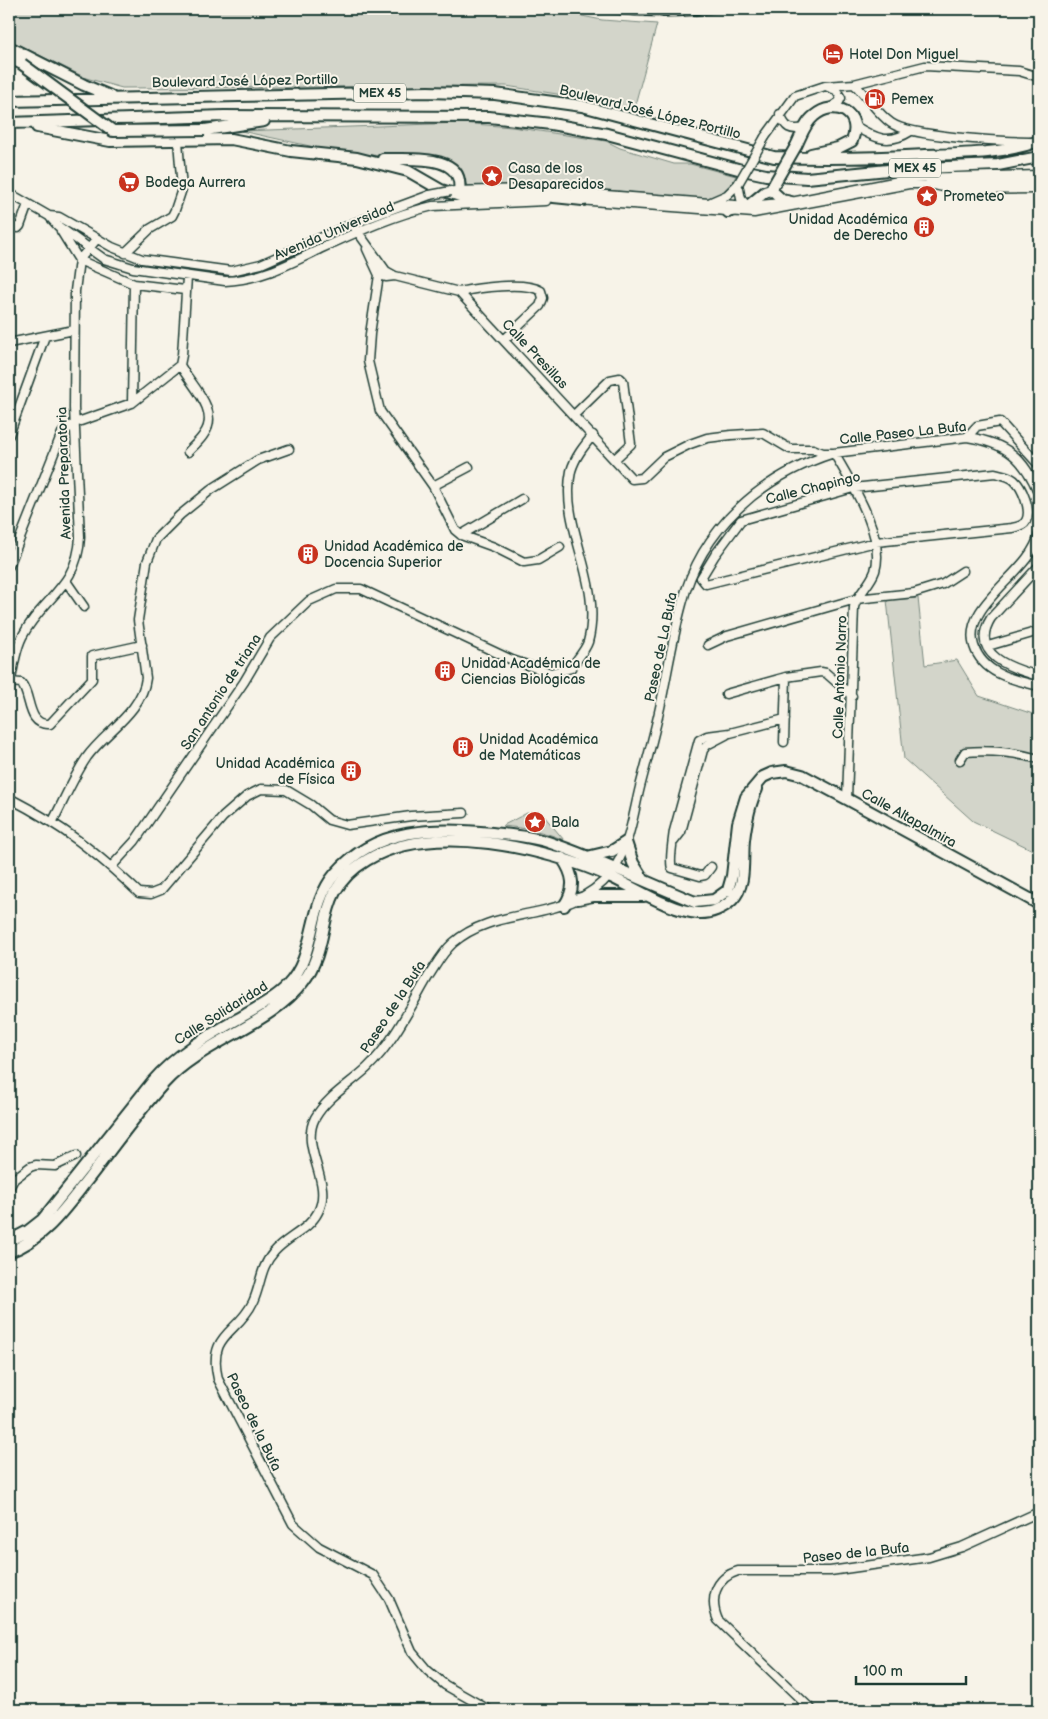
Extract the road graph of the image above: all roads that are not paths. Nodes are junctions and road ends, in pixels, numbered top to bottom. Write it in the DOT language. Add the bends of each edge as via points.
graph roads {
  1 [pos="9,47"];
  2 [pos="9,58"];
  3 [pos="1039,77"];
  4 [pos="854,84"];
  5 [pos="825,86"];
  6 [pos="115,98"];
  7 [pos="9,101"];
  8 [pos="830,108"];
  9 [pos="780,114"];
  10 [pos="285,117"];
  11 [pos="14,123"];
  12 [pos="855,126"];
  13 [pos="805,128"];
  14 [pos="205,130"];
  15 [pos="911,131"];
  16 [pos="231,139"];
  17 [pos="178,141"];
  18 [pos="1039,142"];
  19 [pos="1039,157"];
  20 [pos="357,158"];
  21 [pos="798,158"];
  22 [pos="1039,175"];
  23 [pos="1039,182"];
  24 [pos="738,184"];
  25 [pos="930,184"];
  26 [pos="772,188"];
  27 [pos="1039,189"];
  28 [pos="459,191"];
  29 [pos="9,194"];
  30 [pos="583,200"];
  31 [pos="791,202"];
  32 [pos="28,204"];
  33 [pos="707,204"];
  34 [pos="766,209"];
  35 [pos="751,210"];
  36 [pos="728,212"];
  37 [pos="49,216"];
  38 [pos="352,224"];
  39 [pos="9,225"];
  40 [pos="58,226"];
  41 [pos="357,232"];
  42 [pos="97,239"];
  43 [pos="366,245"];
  44 [pos="89,249"];
  45 [pos="125,253"];
  46 [pos="79,260"];
  47 [pos="379,275"];
  48 [pos="395,276"];
  49 [pos="187,277"];
  50 [pos="134,284"];
  51 [pos="185,290"];
  52 [pos="459,292"];
  53 [pos="74,330"];
  54 [pos="44,336"];
  55 [pos="505,339"];
  56 [pos="9,343"];
  57 [pos="180,365"];
  58 [pos="132,403"];
  59 [pos="574,415"];
  60 [pos="74,423"];
  61 [pos="9,435"];
  62 [pos="593,435"];
  63 [pos="967,437"];
  64 [pos="289,449"];
  65 [pos="188,452"];
  66 [pos="834,453"];
  67 [pos="615,459"];
  68 [pos="1039,465"];
  69 [pos="469,467"];
  70 [pos="433,486"];
  71 [pos="853,488"];
  72 [pos="1039,494"];
  73 [pos="522,499"];
  74 [pos="461,534"];
  75 [pos="1039,534"];
  76 [pos="876,542"];
  77 [pos="560,547"];
  78 [pos="11,551"];
  79 [pos="9,566"];
  80 [pos="1039,566"];
  81 [pos="962,571"];
  82 [pos="66,582"];
  83 [pos="856,599"];
  84 [pos="84,607"];
  85 [pos="1039,631"];
  86 [pos="142,645"];
  87 [pos="708,645"];
  88 [pos="988,646"];
  89 [pos="1039,676"];
  90 [pos="786,677"];
  91 [pos="11,682"];
  92 [pos="1039,686"];
  93 [pos="9,693"];
  94 [pos="726,694"];
  95 [pos="852,696"];
  96 [pos="785,719"];
  97 [pos="784,742"];
  98 [pos="1039,759"];
  99 [pos="960,760"];
  100 [pos="763,777"];
  101 [pos="9,798"];
  102 [pos="847,799"];
  103 [pos="464,813"];
  104 [pos="53,821"];
  105 [pos="626,842"];
  106 [pos="621,854"];
  107 [pos="587,857"];
  108 [pos="562,858"];
  109 [pos="112,866"];
  110 [pos="711,868"];
  111 [pos="611,872"];
  112 [pos="645,881"];
  113 [pos="651,897"];
  114 [pos="578,899"];
  115 [pos="1039,904"];
  116 [pos="564,906"];
  117 [pos="76,1156"];
  118 [pos="9,1188"];
  119 [pos="9,1241"];
  120 [pos="9,1252"];
  121 [pos="1039,1512"];
  122 [pos="489,1710"];
  123 [pos="812,1710"];
  1 -- 6 [label="main road"];
  2 -- 14 [label="main road, bridge" via="22,64 113,131"];
  3 -- 4 [label="street" via="1019,71 925,66"];
  4 -- 5 [label="street"];
  4 -- 15 [label="street" via="891,123"];
  5 -- 8 [label="street" via="836,90 841,98"];
  5 -- 9 [label="street" via="795,96"];
  6 -- 7 [label="main road, Boulevard José López Portillo / MEX 45"];
  6 -- 21 [label="main road, Boulevard José López Portillo / MEX 45" via="428,92 495,94 582,106 744,150 774,157"];
  8 -- 12 [label="main road" via="851,115"];
  8 -- 13 [label="main road" via="814,116"];
  9 -- 13 [label="street" via="784,125 790,129"];
  9 -- 24 [label="street, bridge"];
  10 -- 11 [label="main road, MEX 45"];
  10 -- 14 [label="main road"];
  10 -- 19 [label="main road, MEX 45" via="462,116 551,124 607,134 738,169 790,178 939,166 998,165"];
  11 -- 17 [label="main road" via="110,141"];
  12 -- 15 [label="street" via="874,137 890,140"];
  12 -- 21 [label="main road" via="852,140 846,145"];
  13 -- 26 [label="main road, bridge"];
  14 -- 16 [label="main road"];
  15 -- 18 [label="street" via="998,141"];
  16 -- 17 [label="main road"];
  16 -- 20 [label="main road" via="291,151"];
  17 -- 45 [label="street" via="182,189 176,210"];
  18 -- 21 [label="main road, MEX 45" via="983,153"];
  20 -- 28 [label="main road" via="447,164 459,178"];
  20 -- 30 [label="main road" via="408,171 441,190 463,197 544,196"];
  22 -- 31 [label="street" via="914,178"];
  23 -- 25 [label="main road"];
  24 -- 33 [label="street" via="720,199"];
  24 -- 35 [label="street" via="741,199"];
  25 -- 27 [label="street" via="956,190"];
  25 -- 34 [label="street" via="909,184"];
  26 -- 31 [label="main road" via="782,200"];
  26 -- 35 [label="main road"];
  28 -- 33 [label="street" via="528,189"];
  28 -- 38 [label="street, Avenida Universidad, bridge" via="430,195"];
  29 -- 32 [label="street, Avenida Universidad"];
  30 -- 36 [label="street, Avenida Universidad"];
  30 -- 41 [label="street, Avenida Universidad" via="433,206"];
  31 -- 34 [label="street"];
  32 -- 37 [label="street, Avenida Universidad"];
  32 -- 39 [label="street" via="20,226"];
  33 -- 35 [label="street"];
  34 -- 35 [label="street"];
  35 -- 36 [label="main road"];
  37 -- 40 [label="street, Avenida Universidad"];
  37 -- 42 [label="street, Avenida Universidad" via="59,216"];
  38 -- 41 [label="street"];
  38 -- 45 [label="street, Avenida Universidad" via="261,264 231,271 158,262"];
  40 -- 44 [label="street, Avenida Universidad"];
  40 -- 46 [label="street"];
  41 -- 43 [label="street"];
  41 -- 49 [label="street, Avenida Universidad" via="253,278 225,281"];
  42 -- 44 [label="street"];
  42 -- 45 [label="street, Avenida Universidad"];
  43 -- 47 [label="street"];
  43 -- 48 [label="street" via="386,271"];
  44 -- 46 [label="street"];
  44 -- 49 [label="street, Avenida Universidad" via="104,259 132,268"];
  46 -- 50 [label="street"];
  46 -- 53 [label="street, Avenida Preparatoria"];
  47 -- 48 [label="street" via="386,278"];
  47 -- 70 [label="street" via="368,361 380,411"];
  48 -- 52 [label="street"];
  49 -- 51 [label="street"];
  50 -- 51 [label="street"];
  50 -- 58 [label="street"];
  51 -- 57 [label="street"];
  52 -- 55 [label="street, Calle Presillas"];
  52 -- 55 [label="street" via="507,287 531,287 541,291 540,306"];
  53 -- 54 [label="street"];
  53 -- 60 [label="street, Avenida Preparatoria"];
  54 -- 56 [label="street"];
  54 -- 61 [label="street"];
  55 -- 59 [label="street, Calle Presillas"];
  57 -- 58 [label="street"];
  57 -- 65 [label="street" via="205,401 209,425"];
  58 -- 60 [label="street"];
  59 -- 62 [label="street, Calle Presillas"];
  59 -- 67 [label="street" via="610,380 620,378 623,381 631,444"];
  60 -- 78 [label="street" via="62,433"];
  60 -- 82 [label="street, Avenida Preparatoria" via="79,549 76,565"];
  62 -- 67 [label="street, Calle Presillas"];
  62 -- 109 [label="street, San antonio de triana" via="579,452 571,471 572,509 590,589 592,617 587,644 571,668 551,673 512,660 361,590 336,589 309,601 270,638 244,682 135,841"];
  63 -- 66 [label="street, Calle Paseo La Bufa"];
  63 -- 68 [label="street" via="977,426 1000,422"];
  63 -- 72 [label="street, Calle Paseo La Bufa" via="988,440 1010,451 1024,463"];
  64 -- 86 [label="street" via="258,460 212,489 156,539 147,562 139,610"];
  66 -- 67 [label="street, Calle Presillas" via="790,449 763,433 731,434 690,444 664,457 638,480 632,479"];
  66 -- 71 [label="street, Calle Antonio Narro"];
  66 -- 105 [label="street, Paseo de La Bufa" via="794,468 768,483 725,520 699,558 682,603 661,706"];
  69 -- 70 [label="street"];
  70 -- 74 [label="street" via="455,530"];
  71 -- 76 [label="street, Calle Antonio Narro"];
  71 -- 76 [label="street, Calle Chapingo" via="995,473 1008,476 1023,492 1028,513 1022,525"];
  71 -- 76 [label="street, Calle Chapingo" via="741,520 701,578 706,584"];
  73 -- 74 [label="street"];
  74 -- 77 [label="street" via="524,562 538,560"];
  75 -- 92 [label="street" via="1031,555 983,607 972,634 976,652 990,670"];
  76 -- 83 [label="street, Calle Antonio Narro" via="875,570 867,587"];
  78 -- 79 [label="street"];
  80 -- 88 [label="street" via="988,623 985,633"];
  81 -- 83 [label="street" via="942,584 914,594"];
  82 -- 84 [label="street"];
  82 -- 91 [label="street, Avenida Preparatoria" via="21,639"];
  83 -- 87 [label="street" via="727,636"];
  83 -- 95 [label="street, Calle Antonio Narro"];
  85 -- 88 [label="street"];
  86 -- 91 [label="street" via="92,656 92,679 50,724 36,720 26,688 21,683"];
  86 -- 104 [label="street" via="146,678 142,693 124,719 87,757"];
  88 -- 89 [label="street" via="1000,662"];
  90 -- 94 [label="street"];
  90 -- 95 [label="street" via="826,673"];
  90 -- 96 [label="street"];
  91 -- 93 [label="street, Avenida Preparatoria"];
  95 -- 102 [label="street, Calle Antonio Narro"];
  96 -- 97 [label="street"];
  96 -- 110 [label="street" via="730,733 707,744 703,750 670,862 672,868 700,876"];
  98 -- 99 [label="street" via="1016,752 989,750 965,752"];
  100 -- 102 [label="main road, Calle Altapalmira" via="780,771 794,772"];
  100 -- 112 [label="main road" via="742,806 731,884 722,896 708,902 695,902"];
  100 -- 113 [label="main road" via="749,812 744,836 742,884 734,898 721,908 700,913"];
  101 -- 104 [label="street"];
  102 -- 115 [label="main road, Calle Altapalmira"];
  103 -- 109 [label="street" via="347,825 329,820 286,790 261,789 222,817 166,886 150,894 139,893"];
  104 -- 109 [label="street"];
  105 -- 106 [label="street, Paseo de La Bufa"];
  105 -- 107 [label="main road" via="612,851"];
  105 -- 112 [label="main road" via="633,863"];
  106 -- 111 [label="street, Paseo de la Bufa"];
  107 -- 111 [label="main road, Calle Solidaridad"];
  107 -- 119 [label="main road, Calle Solidaridad" via="532,838 450,830 401,834 359,853 336,872 324,890 315,910 304,960 286,987 169,1063 42,1220 28,1232"];
  108 -- 111 [label="main road, Calle Solidaridad"];
  108 -- 116 [label="main road" via="570,869 573,887"];
  108 -- 120 [label="main road, Calle Solidaridad" via="514,846 421,841 389,849 359,864 329,902 315,958 297,990 176,1071 55,1220 26,1245"];
  111 -- 112 [label="main road"];
  111 -- 113 [label="main road"];
  111 -- 114 [label="street, Paseo de la Bufa"];
  113 -- 114 [label="main road"];
  114 -- 116 [label="street, Paseo de la Bufa"];
  116 -- 122 [label="street, Paseo de la Bufa" via="477,928 456,941 442,956 381,1053 320,1110 311,1132 311,1144 323,1191 320,1208 309,1224 278,1247 266,1262 250,1308 224,1336 216,1353 218,1380 293,1524 319,1547 372,1575 390,1599 412,1652 422,1665 445,1685"];
  117 -- 118 [label="street" via="55,1166 30,1167 14,1179"];
  121 -- 123 [label="street, Paseo de la Bufa" via="962,1547 929,1557 830,1571 738,1571 719,1583 713,1596 718,1620"];
}
